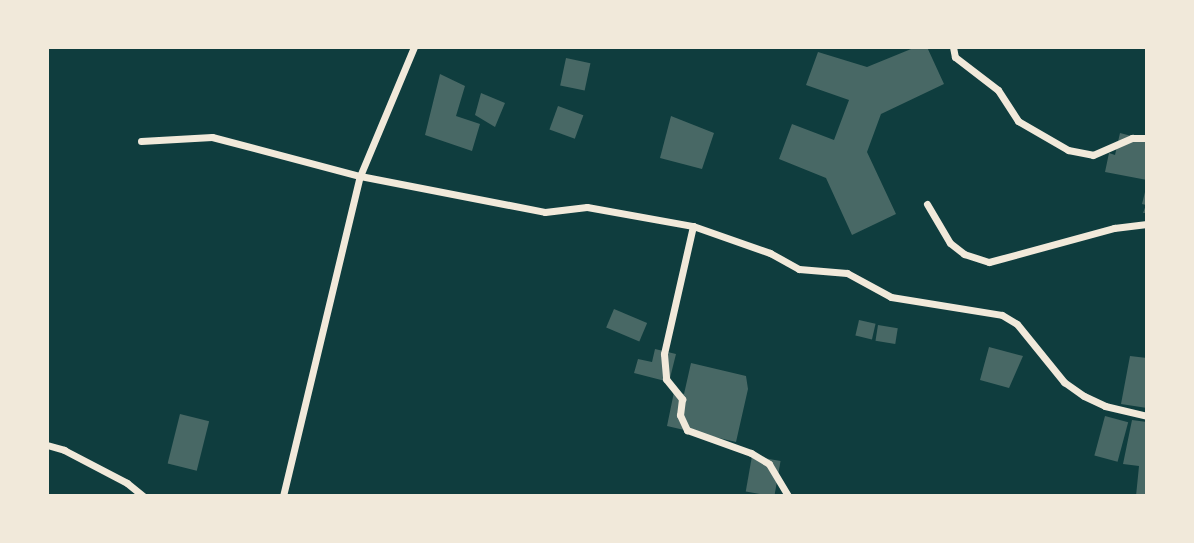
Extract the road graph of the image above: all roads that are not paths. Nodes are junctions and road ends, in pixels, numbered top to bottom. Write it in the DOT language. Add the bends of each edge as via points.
graph roads {
  1 [pos="414,47"];
  2 [pos="953,47"];
  3 [pos="1147,138"];
  4 [pos="141,142"];
  5 [pos="360,176"];
  6 [pos="927,204"];
  7 [pos="1147,224"];
  8 [pos="693,226"];
  9 [pos="1147,416"];
  10 [pos="47,445"];
  11 [pos="143,496"];
  12 [pos="283,496"];
  13 [pos="788,496"];
  1 -- 5 [label="street"];
  2 -- 3 [label="street" via="955,57 998,90 1018,121 1068,150 1093,155 1132,138"];
  4 -- 5 [label="street" via="212,137"];
  5 -- 8 [label="street" via="545,212 587,207"];
  5 -- 12 [label="street"];
  6 -- 7 [label="street" via="950,243 964,254 989,262 1114,228"];
  8 -- 9 [label="street" via="770,253 799,269 847,273 891,297 1002,315 1017,324 1064,382 1084,396"];
  8 -- 13 [label="street" via="664,354 666,379 682,399 680,415 687,430 769,464"];
  10 -- 11 [label="street" via="64,450"];
}
